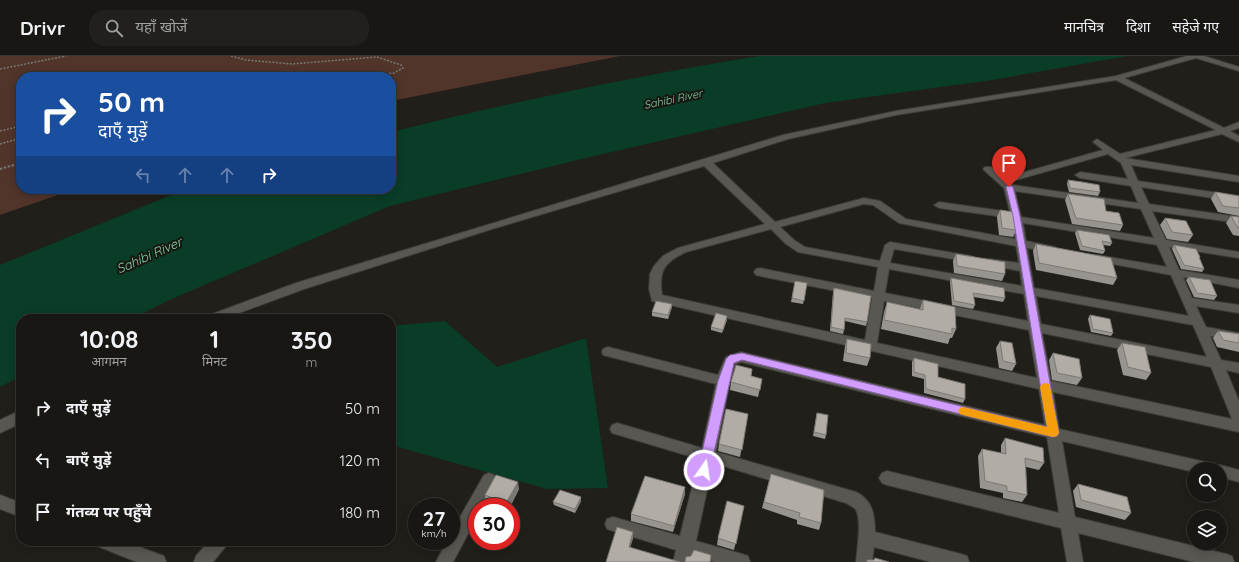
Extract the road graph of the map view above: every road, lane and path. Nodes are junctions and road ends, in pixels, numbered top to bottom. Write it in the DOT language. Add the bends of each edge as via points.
graph roads {
  1 [pos="66,56"];
  2 [pos="231,56"];
  3 [pos="1196,56"];
  4 [pos="0,69"];
  5 [pos="1239,69"];
  6 [pos="396,72"];
  7 [pos="1117,78"];
  8 [pos="1239,125"];
  9 [pos="16,127"];
  10 [pos="0,131"];
  11 [pos="1223,131"];
  12 [pos="16,139"];
  13 [pos="1239,140"];
  14 [pos="1097,142"];
  15 [pos="0,144"];
  16 [pos="1117,156"];
  17 [pos="706,162"];
  18 [pos="16,164"];
  19 [pos="0,169"];
  20 [pos="988,169"];
  21 [pos="1080,175"];
  22 [pos="1239,179"];
  23 [pos="1135,183"];
  24 [pos="1006,184"];
  25 [pos="1239,199"];
  26 [pos="938,205"];
  27 [pos="1146,206"];
  28 [pos="1017,217"];
  29 [pos="1239,220"];
  30 [pos="773,226"];
  31 [pos="1162,242"];
  32 [pos="1021,243"];
  33 [pos="1060,250"];
  34 [pos="1083,255"];
  35 [pos="1239,255"];
  36 [pos="884,264"];
  37 [pos="1025,268"];
  38 [pos="760,272"];
  39 [pos="1176,273"];
  40 [pos="1239,284"];
  41 [pos="1029,291"];
  42 [pos="879,295"];
  43 [pos="1188,301"];
  44 [pos="1239,309"];
  45 [pos="223,314"];
  46 [pos="1199,326"];
  47 [pos="1036,327"];
  48 [pos="1239,337"];
  49 [pos="870,346"];
  50 [pos="608,352"];
  51 [pos="1216,362"];
  52 [pos="1239,368"];
  53 [pos="724,381"];
  54 [pos="1045,385"];
  55 [pos="1239,418"];
  56 [pos="16,419"];
  57 [pos="1239,426"];
  58 [pos="0,427"];
  59 [pos="617,429"];
  60 [pos="1053,433"];
  61 [pos="708,456"];
  62 [pos="1187,464"];
  63 [pos="1227,473"];
  64 [pos="1239,476"];
  65 [pos="887,478"];
  66 [pos="489,480"];
  67 [pos="0,502"];
  68 [pos="16,508"];
  69 [pos="1069,523"];
  70 [pos="612,524"];
  71 [pos="866,537"];
  72 [pos="686,545"];
  73 [pos="116,546"];
  74 [pos="216,546"];
  75 [pos="158,562"];
  76 [pos="202,562"];
  77 [pos="444,562"];
  78 [pos="681,562"];
  79 [pos="742,562"];
  80 [pos="864,562"];
  81 [pos="961,562"];
  82 [pos="1075,562"];
  83 [pos="1226,562"];
  1 -- 4 [label="path"];
  2 -- 6 [label="path" via="246,60 292,64 377,56 401,65 403,68"];
  3 -- 5 [label="street"];
  3 -- 7 [label="street"];
  7 -- 11 [label="street"];
  7 -- 17 [label="street" via="860,120 786,137"];
  8 -- 11 [label="street"];
  9 -- 10 [label="path"];
  11 -- 13 [label="street"];
  11 -- 16 [label="street"];
  12 -- 15 [label="path"];
  14 -- 16 [label="street"];
  16 -- 22 [label="street"];
  16 -- 23 [label="street"];
  16 -- 24 [label="street"];
  17 -- 30 [label="street"];
  17 -- 45 [label="street" via="488,227"];
  18 -- 19 [label="path"];
  20 -- 24 [label="street"];
  21 -- 23 [label="street"];
  23 -- 25 [label="street"];
  23 -- 27 [label="street"];
  24 -- 27 [label="street"];
  24 -- 28 [label="street"];
  26 -- 28 [label="street"];
  27 -- 29 [label="street"];
  27 -- 31 [label="street"];
  28 -- 31 [label="street"];
  28 -- 32 [label="street"];
  30 -- 32 [label="street" via="856,202 868,201 883,207 903,221"];
  30 -- 36 [label="street" via="802,250"];
  30 -- 49 [label="street" via="682,250 669,256 660,263 655,276 656,298"];
  31 -- 35 [label="street"];
  31 -- 39 [label="street"];
  32 -- 33 [label="street"];
  32 -- 37 [label="street"];
  34 -- 39 [label="street"];
  36 -- 37 [label="street" via="888,247 894,245"];
  36 -- 41 [label="street"];
  36 -- 42 [label="street"];
  37 -- 41 [label="street"];
  38 -- 42 [label="street"];
  39 -- 40 [label="street"];
  39 -- 43 [label="street"];
  41 -- 46 [label="street"];
  41 -- 47 [label="street"];
  42 -- 47 [label="street"];
  42 -- 49 [label="street"];
  43 -- 44 [label="street"];
  43 -- 46 [label="street"];
  46 -- 48 [label="street"];
  46 -- 51 [label="street"];
  47 -- 51 [label="street"];
  47 -- 54 [label="street"];
  49 -- 54 [label="street"];
  50 -- 53 [label="street"];
  51 -- 52 [label="street"];
  51 -- 55 [label="street"];
  53 -- 60 [label="street" via="729,361 742,357"];
  53 -- 61 [label="street"];
  54 -- 57 [label="street"];
  54 -- 60 [label="street"];
  56 -- 58 [label="street"];
  59 -- 61 [label="street"];
  60 -- 62 [label="street"];
  60 -- 69 [label="street"];
  61 -- 71 [label="street" via="860,502 865,510"];
  61 -- 72 [label="street"];
  63 -- 64 [label="street"];
  65 -- 69 [label="street"];
  66 -- 77 [label="street"];
  67 -- 68 [label="street"];
  69 -- 82 [label="street"];
  69 -- 83 [label="street"];
  70 -- 72 [label="street"];
  71 -- 80 [label="street"];
  71 -- 81 [label="street"];
  72 -- 78 [label="street"];
  72 -- 79 [label="street"];
  73 -- 75 [label="street"];
  74 -- 76 [label="street"];
}
